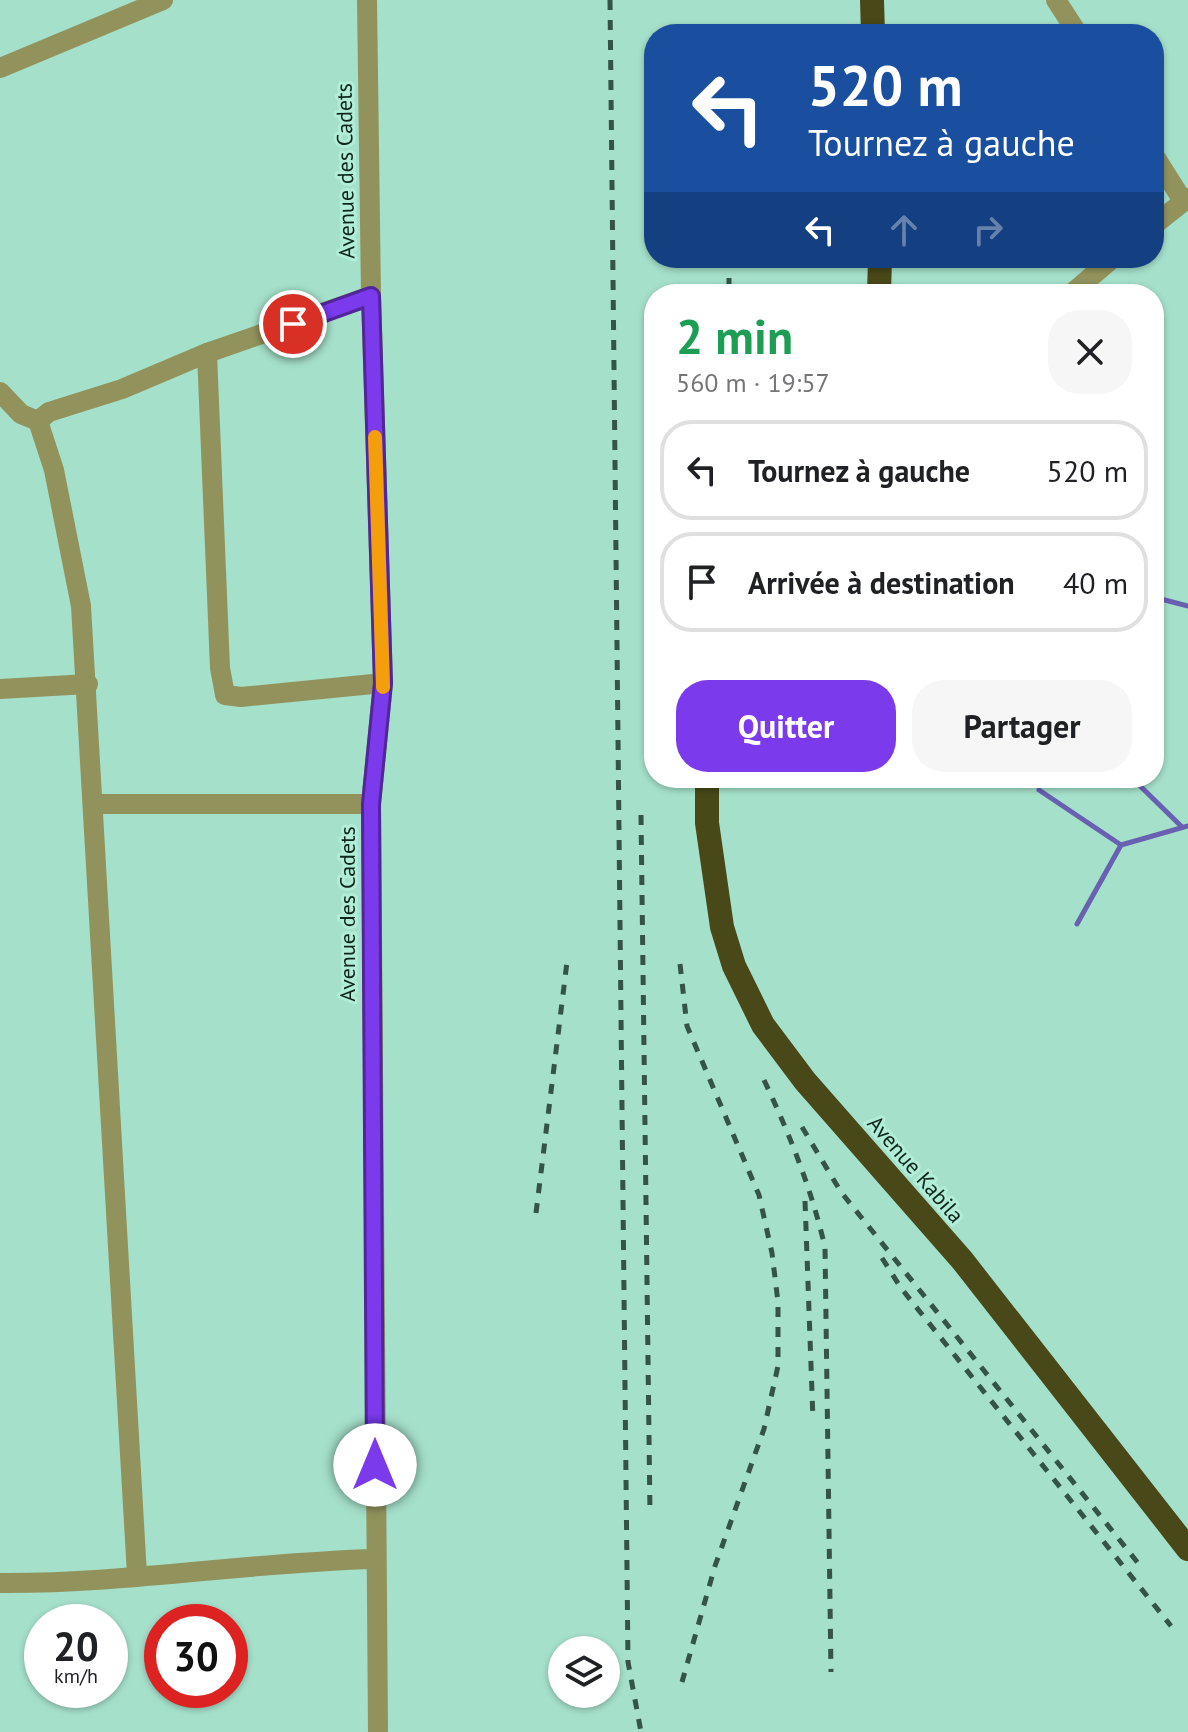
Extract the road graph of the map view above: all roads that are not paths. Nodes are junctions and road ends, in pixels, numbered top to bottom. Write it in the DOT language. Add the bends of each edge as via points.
graph roads {
  1 [pos="163,0"];
  2 [pos="367,0"];
  3 [pos="872,0"];
  4 [pos="1056,0"];
  5 [pos="873,24"];
  6 [pos="1072,24"];
  7 [pos="0,68"];
  8 [pos="1164,169"];
  9 [pos="1186,200"];
  10 [pos="1164,217"];
  11 [pos="1101,268"];
  12 [pos="1083,284"];
  13 [pos="371,296"];
  14 [pos="207,353"];
  15 [pos="0,392"];
  16 [pos="38,421"];
  17 [pos="383,683"];
  18 [pos="88,684"];
  19 [pos="0,689"];
  20 [pos="707,788"];
  21 [pos="95,804"];
  22 [pos="371,804"];
  23 [pos="1188,1549"];
  24 [pos="375,1559"];
  25 [pos="137,1575"];
  26 [pos="0,1583"];
  27 [pos="378,1732"];
  1 -- 7 [label="street"];
  2 -- 13 [label="street, Avenue des Cadets"];
  3 -- 5 [label="highway"];
  4 -- 6 [label="street"];
  8 -- 9 [label="street"];
  9 -- 10 [label="street"];
  11 -- 12 [label="street"];
  13 -- 14 [label="street"];
  13 -- 17 [label="street, Avenue des Cadets"];
  14 -- 16 [label="street" via="122,389 65,405"];
  14 -- 17 [label="street" via="225,695"];
  15 -- 16 [label="street" via="21,414"];
  16 -- 18 [label="street" via="69,535"];
  17 -- 22 [label="street, Avenue des Cadets"];
  18 -- 19 [label="street"];
  18 -- 21 [label="street"];
  20 -- 23 [label="highway, Avenue Kabila" via="722,927 763,1025 805,1081 962,1260"];
  21 -- 22 [label="street"];
  21 -- 25 [label="street"];
  22 -- 24 [label="street, Avenue des Cadets"];
  24 -- 25 [label="street"];
  24 -- 27 [label="street, Avenue des Cadets"];
  25 -- 26 [label="street"];
}
